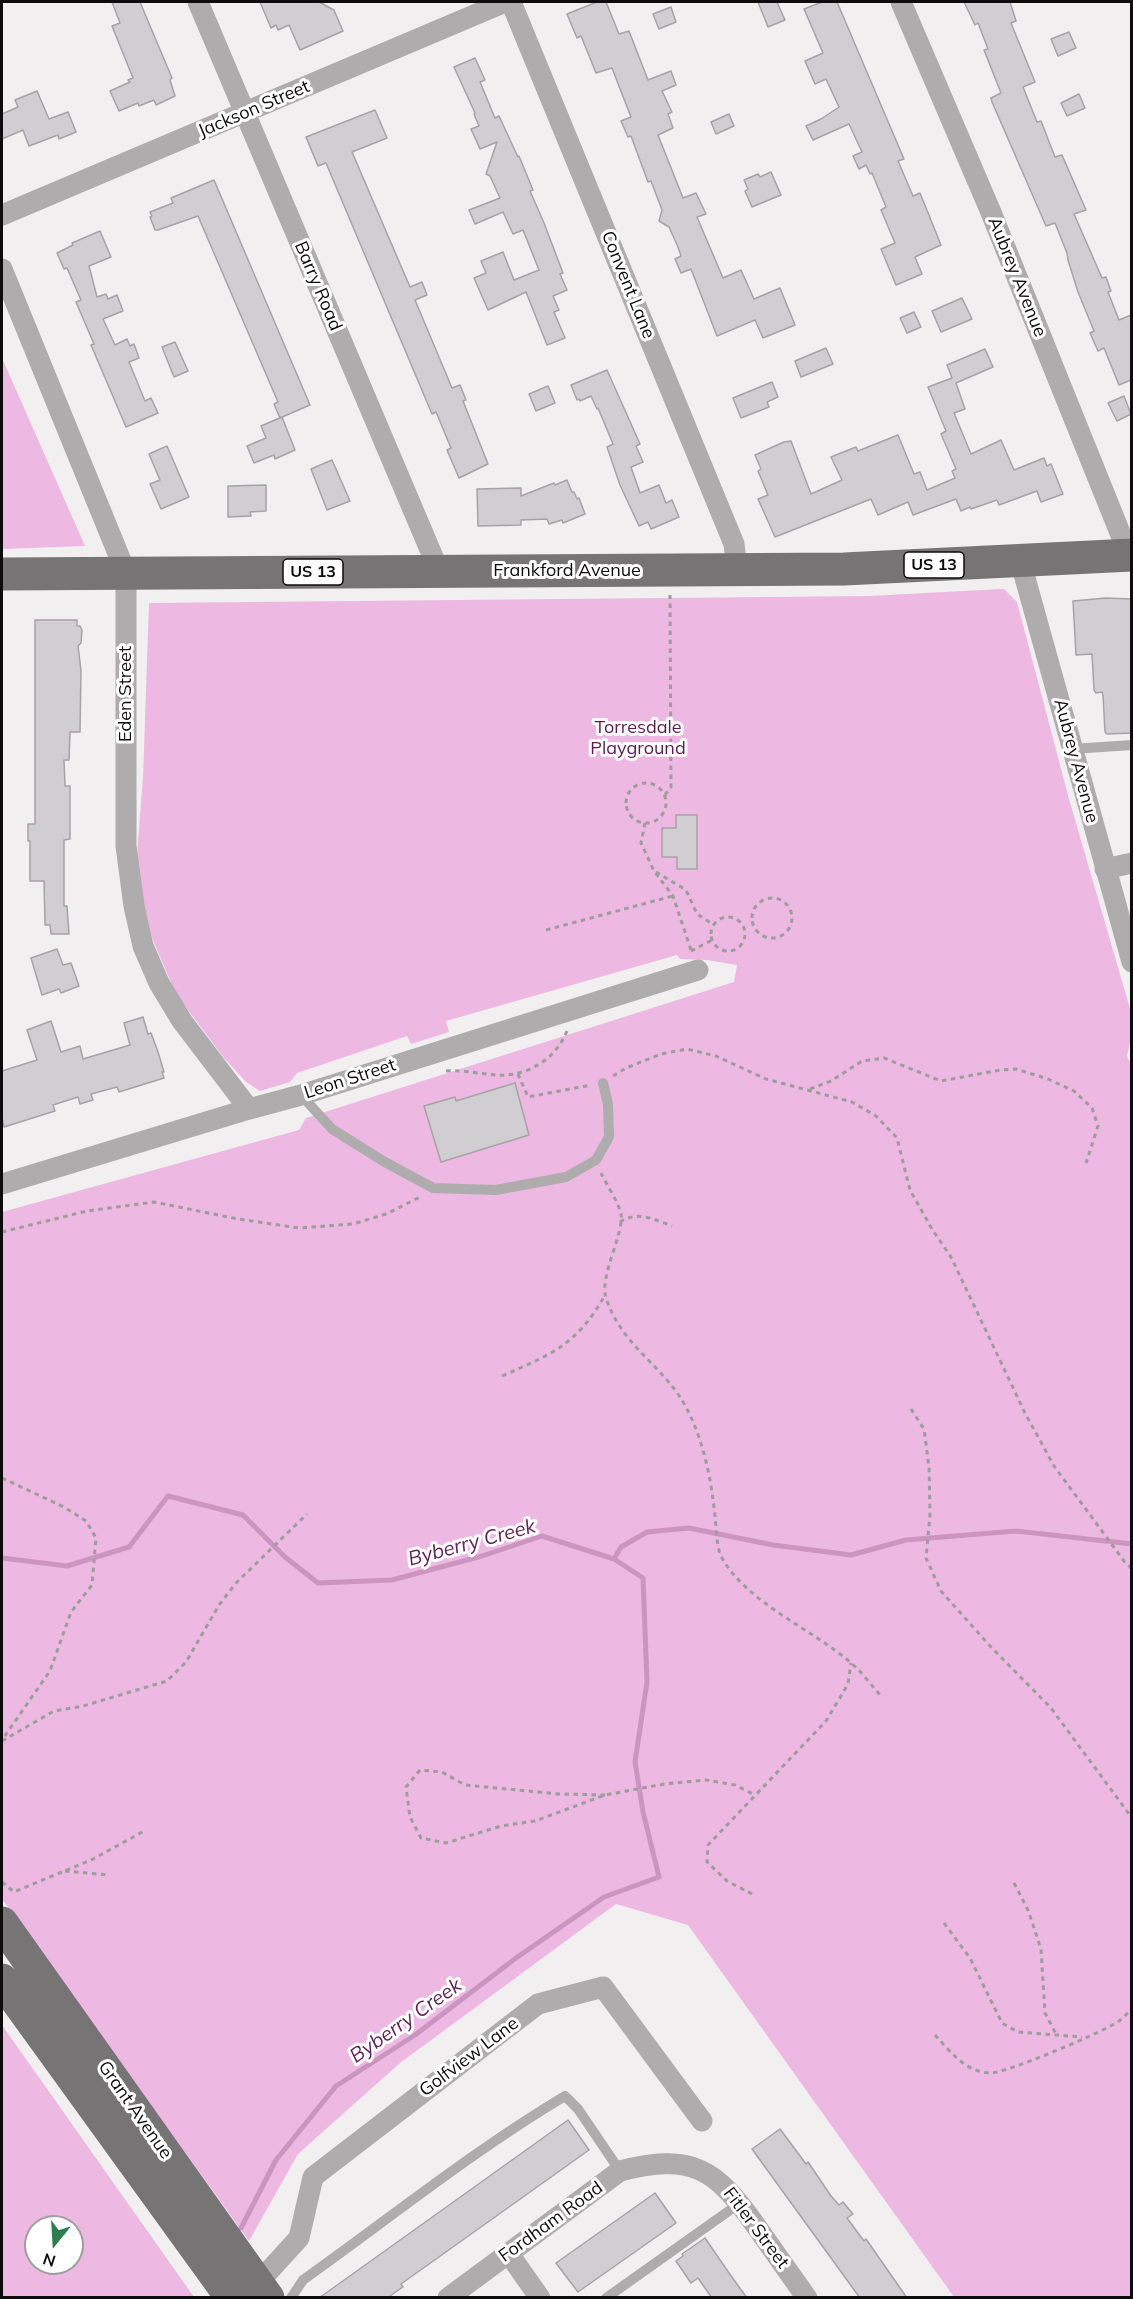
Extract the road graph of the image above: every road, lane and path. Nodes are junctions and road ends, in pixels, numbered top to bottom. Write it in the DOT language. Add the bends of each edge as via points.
graph roads {
  1 [pos="198,2"];
  2 [pos="505,2"];
  3 [pos="511,2"];
  4 [pos="901,2"];
  5 [pos="245,113"];
  6 [pos="2,214"];
  7 [pos="2,269"];
  8 [pos="1130,555"];
  9 [pos="1020,560"];
  10 [pos="737,570"];
  11 [pos="439,571"];
  12 [pos="126,573"];
  13 [pos="2,574"];
  14 [pos="670,595"];
  15 [pos="1131,745"];
  16 [pos="1072,749"];
  17 [pos="665,795"];
  18 [pos="645,823"];
  19 [pos="1131,863"];
  20 [pos="1105,869"];
  21 [pos="654,871"];
  22 [pos="673,896"];
  23 [pos="753,924"];
  24 [pos="714,925"];
  25 [pos="546,930"];
  26 [pos="744,930"];
  27 [pos="712,940"];
  28 [pos="694,961"];
  29 [pos="1131,962"];
  30 [pos="571,1008"];
  31 [pos="439,1073"];
  32 [pos="518,1074"];
  33 [pos="603,1083"];
  34 [pos="808,1090"];
  35 [pos="301,1095"];
  36 [pos="249,1109"];
  37 [pos="596,1160"];
  38 [pos="1086,1163"];
  39 [pos="2,1184"];
  40 [pos="433,1188"];
  41 [pos="620,1222"];
  42 [pos="672,1226"];
  43 [pos="2,1232"];
  44 [pos="605,1295"];
  45 [pos="502,1376"];
  46 [pos="911,1409"];
  47 [pos="2,1478"];
  48 [pos="307,1514"];
  49 [pos="1131,1569"];
  50 [pos="851,1663"];
  51 [pos="881,1696"];
  52 [pos="2,1741"];
  53 [pos="607,1795"];
  54 [pos="755,1796"];
  55 [pos="1131,1818"];
  56 [pos="146,1830"];
  57 [pos="64,1871"];
  58 [pos="108,1875"];
  59 [pos="2,1882"];
  60 [pos="1014,1882"];
  61 [pos="752,1894"];
  62 [pos="2,1923"];
  63 [pos="944,1923"];
  64 [pos="2,1980"];
  65 [pos="1131,2009"];
  66 [pos="1056,2034"];
  67 [pos="935,2035"];
  68 [pos="1084,2038"];
  69 [pos="702,2121"];
  70 [pos="661,2164"];
  71 [pos="620,2171"];
  72 [pos="740,2203"];
  73 [pos="509,2254"];
  74 [pos="253,2293"];
  75 [pos="291,2298"];
  76 [pos="448,2298"];
  77 [pos="540,2298"];
  78 [pos="606,2298"];
  79 [pos="807,2298"];
  1 -- 5 [label="street, Barry Road"];
  2 -- 5 [label="street, Jackson Street"];
  3 -- 10 [label="street, Convent Lane" via="734,544"];
  4 -- 8 [label="street, Aubrey Avenue"];
  5 -- 6 [label="street, Jackson Street"];
  5 -- 11 [label="street, Barry Road"];
  7 -- 12 [label="street, Eden Street"];
  8 -- 9 [label="main road, Frankford Avenue / US 13"];
  9 -- 10 [label="main road, Frankford Avenue / US 13" via="885,568"];
  9 -- 16 [label="street, Aubrey Avenue"];
  10 -- 11 [label="main road, Frankford Avenue / US 13"];
  11 -- 12 [label="main road, Frankford Avenue / US 13"];
  12 -- 13 [label="main road, Frankford Avenue / US 13"];
  12 -- 36 [label="street, Eden Street" via="126,846 143,946 182,1021"];
  14 -- 17 [label="path" via="671,787"];
  15 -- 16 [label="lane"];
  16 -- 20 [label="street, Aubrey Avenue"];
  17 -- 18 [label="path" via="663,815"];
  17 -- 18 [label="path" via="650,783 631,789 626,800 629,813"];
  18 -- 21 [label="path" via="641,843"];
  19 -- 20 [label="street"];
  20 -- 29 [label="street, Aubrey Avenue"];
  21 -- 22 [label="path"];
  21 -- 24 [label="path" via="686,890 697,914"];
  22 -- 25 [label="path"];
  22 -- 28 [label="path"];
  23 -- 23 [label="path" via="766,937 780,936 792,922 790,909 781,899 768,898 756,905"];
  23 -- 26 [label="path"];
  24 -- 26 [label="path" via="722,918 733,918"];
  24 -- 27 [label="path"];
  26 -- 27 [label="path" via="743,941 735,949 723,950"];
  27 -- 28 [label="path"];
  28 -- 30 [label="street, Leon Street"];
  30 -- 32 [label="path" via="563,1041 551,1057"];
  30 -- 35 [label="street, Leon Street"];
  31 -- 32 [label="path"];
  32 -- 33 [label="path" via="528,1096"];
  33 -- 34 [label="path" via="626,1068 687,1049 716,1056 766,1079"];
  33 -- 37 [label="lane" via="609,1137"];
  34 -- 38 [label="path" via="862,1061 884,1058 941,1081 1017,1069 1074,1091 1092,1108 1098,1126"];
  34 -- 49 [label="path" via="852,1102 876,1116 897,1138 910,1190 951,1257 1025,1413 1054,1466"];
  35 -- 36 [label="street, Leon Street"];
  35 -- 40 [label="lane" via="332,1130"];
  36 -- 39 [label="street, Leon Street"];
  37 -- 40 [label="lane" via="566,1177 496,1190"];
  37 -- 41 [label="path" via="621,1213"];
  40 -- 43 [label="path" via="386,1214 352,1224 299,1228 154,1202 87,1211"];
  41 -- 42 [label="path" via="628,1216 644,1216"];
  41 -- 44 [label="path"];
  44 -- 45 [label="path" via="579,1334 548,1356"];
  44 -- 50 [label="path" via="628,1339 668,1378 688,1410 708,1465 720,1555 746,1588"];
  46 -- 55 [label="path" via="924,1429 930,1515 926,1558 941,1591 1051,1708"];
  47 -- 52 [label="path" via="86,1521 96,1538 92,1585 71,1612 50,1671"];
  48 -- 52 [label="path" via="236,1582 186,1662 167,1680 54,1711"];
  50 -- 51 [label="path"];
  50 -- 54 [label="path" via="848,1684 826,1721"];
  53 -- 53 [label="path" via="536,1821 501,1826 446,1843 421,1839 410,1817 406,1787 420,1770 442,1772 465,1785"];
  53 -- 54 [label="path" via="706,1780 735,1785"];
  54 -- 61 [label="path" via="708,1845 707,1862 727,1881"];
  56 -- 57 [label="path"];
  57 -- 58 [label="path"];
  57 -- 59 [label="path" via="14,1892"];
  60 -- 66 [label="path" via="1041,1949 1046,2013"];
  62 -- 74 [label="main road, Grant Avenue"];
  63 -- 66 [label="path" via="970,1958 1002,2023 1018,2032"];
  64 -- 74 [label="main road, Grant Avenue"];
  65 -- 68 [label="path" via="1116,2024"];
  66 -- 68 [label="path"];
  67 -- 68 [label="path" via="961,2062 992,2074"];
  69 -- 74 [label="street, Golfview Lane" via="603,1987 538,2004 313,2177 299,2238"];
  70 -- 71 [label="street, Fordham Road"];
  70 -- 72 [label="street, Fitler Street" via="712,2175"];
  71 -- 73 [label="street, Fordham Road"];
  71 -- 75 [label="lane" via="565,2096 416,2196 303,2280"];
  72 -- 78 [label="lane"];
  72 -- 79 [label="street, Fitler Street"];
  73 -- 76 [label="street, Fordham Road"];
  73 -- 77 [label="street"];
}
